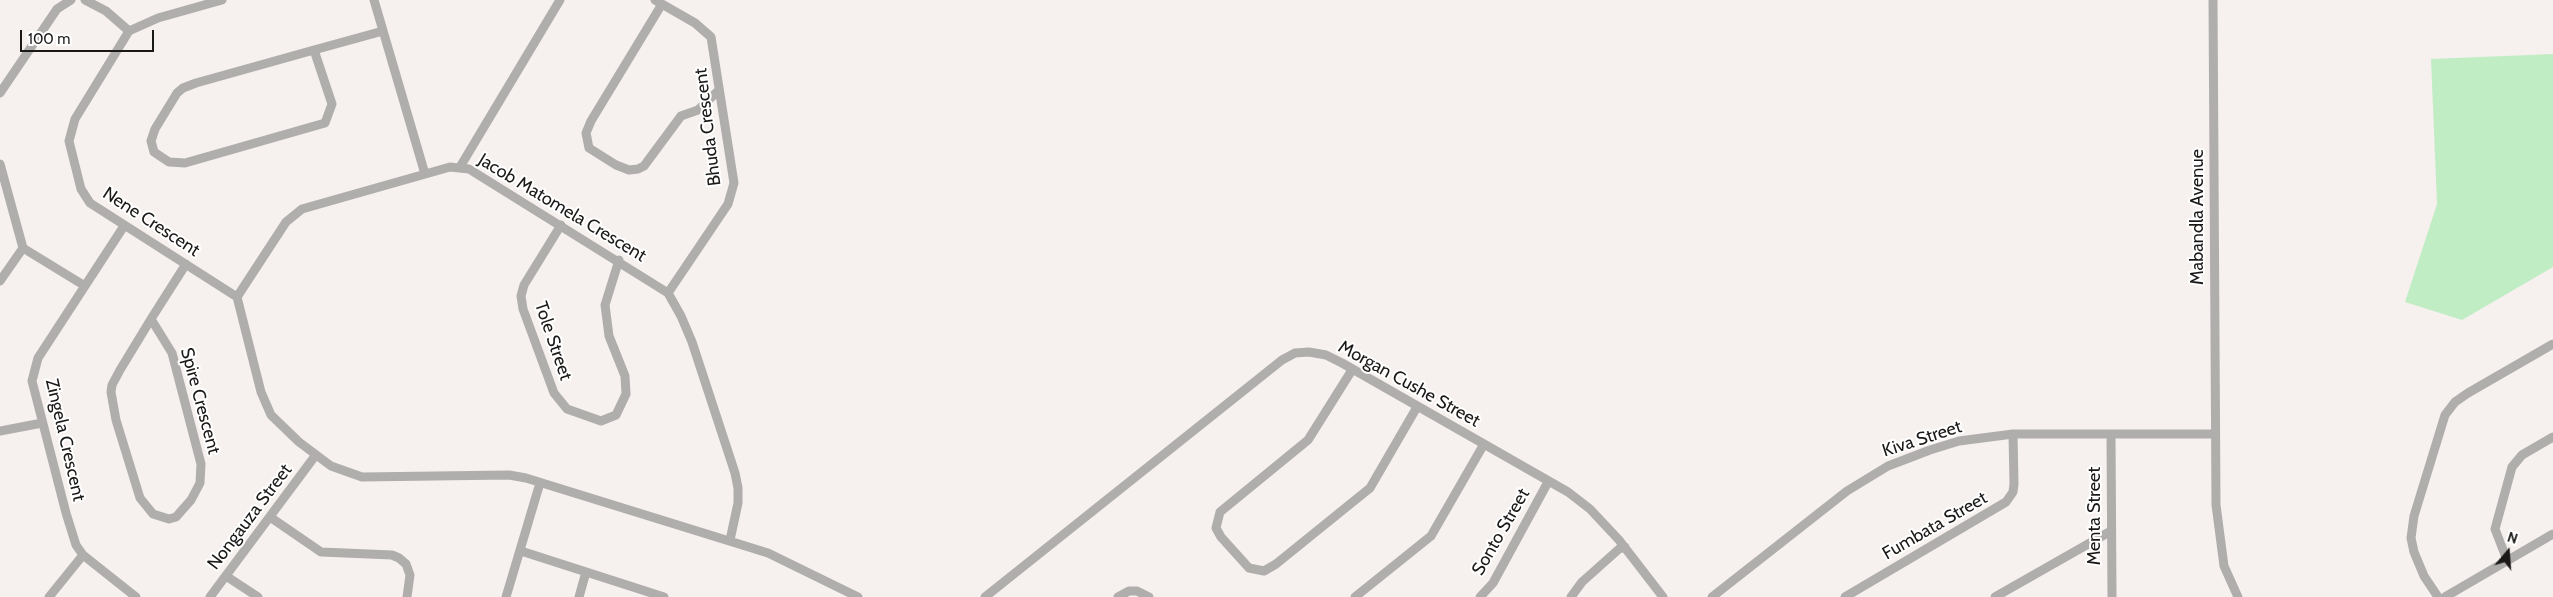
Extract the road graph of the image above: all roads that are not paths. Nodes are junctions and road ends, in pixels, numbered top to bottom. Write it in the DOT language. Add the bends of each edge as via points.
graph roads {
  1 [pos="71,0"];
  2 [pos="85,0"];
  3 [pos="222,0"];
  4 [pos="374,0"];
  5 [pos="560,0"];
  6 [pos="2213,0"];
  7 [pos="658,2"];
  8 [pos="128,30"];
  9 [pos="383,31"];
  10 [pos="314,50"];
  11 [pos="719,90"];
  12 [pos="0,93"];
  13 [pos="0,164"];
  14 [pos="460,167"];
  15 [pos="425,174"];
  16 [pos="561,225"];
  17 [pos="124,226"];
  18 [pos="23,248"];
  19 [pos="619,260"];
  20 [pos="186,264"];
  21 [pos="0,281"];
  22 [pos="85,286"];
  23 [pos="668,294"];
  24 [pos="237,297"];
  25 [pos="152,319"];
  26 [pos="2553,344"];
  27 [pos="1352,370"];
  28 [pos="1417,407"];
  29 [pos="42,423"];
  30 [pos="0,432"];
  31 [pos="2013,434"];
  32 [pos="2111,434"];
  33 [pos="2215,434"];
  34 [pos="2553,437"];
  35 [pos="1484,444"];
  36 [pos="315,456"];
  37 [pos="1548,482"];
  38 [pos="540,483"];
  39 [pos="270,517"];
  40 [pos="2111,531"];
  41 [pos="2553,534"];
  42 [pos="730,540"];
  43 [pos="1625,547"];
  44 [pos="521,551"];
  45 [pos="83,555"];
  46 [pos="2507,560"];
  47 [pos="586,572"];
  48 [pos="226,576"];
  49 [pos="49,597"];
  50 [pos="136,597"];
  51 [pos="210,597"];
  52 [pos="258,597"];
  53 [pos="407,597"];
  54 [pos="506,597"];
  55 [pos="579,597"];
  56 [pos="664,597"];
  57 [pos="858,597"];
  58 [pos="984,597"];
  59 [pos="1118,597"];
  60 [pos="1149,597"];
  61 [pos="1355,597"];
  62 [pos="1480,597"];
  63 [pos="1572,597"];
  64 [pos="1663,597"];
  65 [pos="1712,597"];
  66 [pos="1845,597"];
  67 [pos="1995,597"];
  68 [pos="2112,597"];
  69 [pos="2238,597"];
  70 [pos="2438,597"];
  71 [pos="2445,597"];
  1 -- 12 [label="street" via="57,9"];
  2 -- 8 [label="street" via="106,11"];
  3 -- 8 [label="street"];
  4 -- 9 [label="street"];
  5 -- 14 [label="street"];
  6 -- 33 [label="street, Mabandla Avenue"];
  7 -- 11 [label="street, Bhuda Crescent" via="695,23 711,38"];
  7 -- 11 [label="street" via="591,121 586,133 590,148 616,165 638,170 681,116 698,110"];
  8 -- 17 [label="street, Nene Crescent" via="75,119 70,140 85,198"];
  9 -- 10 [label="street"];
  9 -- 15 [label="street"];
  10 -- 10 [label="street" via="332,104 325,123 185,163 169,162 154,152 151,141 155,129 183,88"];
  11 -- 23 [label="street, Bhuda Crescent" via="733,192"];
  13 -- 18 [label="street"];
  14 -- 15 [label="street, Jacob Matomela Crescent"];
  14 -- 16 [label="street, Jacob Matomela Crescent" via="486,178"];
  15 -- 24 [label="street, Jacob Matomela Crescent" via="302,209 286,222"];
  16 -- 19 [label="street, Jacob Matomela Crescent"];
  16 -- 19 [label="street, Tole Street" via="524,285 522,309 554,393 567,409 601,421 616,415 626,394 625,376 609,336 604,305"];
  17 -- 20 [label="street, Nene Crescent"];
  17 -- 22 [label="street, Zingela Crescent"];
  18 -- 21 [label="street"];
  18 -- 22 [label="street"];
  19 -- 23 [label="street, Jacob Matomela Crescent"];
  20 -- 24 [label="street, Nene Crescent"];
  20 -- 25 [label="street, Spire Crescent"];
  22 -- 29 [label="street, Zingela Crescent" via="34,366 33,391"];
  23 -- 42 [label="street, Jacob Matomela Crescent" via="692,342 735,473 738,503"];
  24 -- 36 [label="street" via="266,406 279,424"];
  25 -- 25 [label="street, Spire Crescent" via="172,353 201,464 200,483 191,500 176,517 169,519 146,509 140,498 112,404 114,379"];
  26 -- 70 [label="street" via="2468,393 2455,402 2446,415 2414,516 2411,538 2417,560"];
  27 -- 28 [label="street, Morgan Cushe Street"];
  27 -- 28 [label="street" via="1308,440 1220,512 1216,528 1249,568 1264,571 1276,564 1370,488"];
  27 -- 58 [label="street, Morgan Cushe Street" via="1318,352 1302,352 1282,360"];
  28 -- 35 [label="street, Morgan Cushe Street"];
  29 -- 30 [label="street"];
  29 -- 45 [label="street, Zingela Crescent" via="72,536"];
  31 -- 32 [label="street, Kiva Street"];
  31 -- 65 [label="street, Kiva Street" via="1959,441 1904,459 1875,473 1846,491"];
  31 -- 66 [label="street, Fumbata Street" via="2014,484 2006,502"];
  32 -- 33 [label="street, Kiva Street"];
  32 -- 40 [label="street, Menta Street"];
  33 -- 69 [label="street, Mabandla Avenue" via="2220,545 2224,566"];
  34 -- 46 [label="street" via="2522,455 2512,468 2495,529"];
  35 -- 37 [label="street, Morgan Cushe Street"];
  35 -- 61 [label="street" via="1431,536"];
  36 -- 38 [label="street" via="331,466 362,477 509,475"];
  36 -- 39 [label="street, Nongauza Street"];
  37 -- 43 [label="street, Morgan Cushe Street" via="1590,508"];
  37 -- 62 [label="street, Sonto Street" via="1492,583"];
  38 -- 42 [label="street"];
  38 -- 44 [label="street"];
  39 -- 48 [label="street, Nongauza Street"];
  39 -- 53 [label="street" via="321,552 399,558 406,564 410,575"];
  40 -- 67 [label="street"];
  40 -- 68 [label="street, Menta Street"];
  41 -- 46 [label="street"];
  42 -- 57 [label="street" via="785,560"];
  43 -- 63 [label="street" via="1582,582"];
  43 -- 64 [label="street, Morgan Cushe Street"];
  44 -- 47 [label="street"];
  44 -- 54 [label="street"];
  45 -- 49 [label="street"];
  45 -- 50 [label="street, Zingela Crescent"];
  46 -- 71 [label="street"];
  47 -- 55 [label="street"];
  47 -- 56 [label="street"];
  48 -- 51 [label="street, Nongauza Street"];
  48 -- 52 [label="street"];
  59 -- 60 [label="street" via="1129,591"];
}
